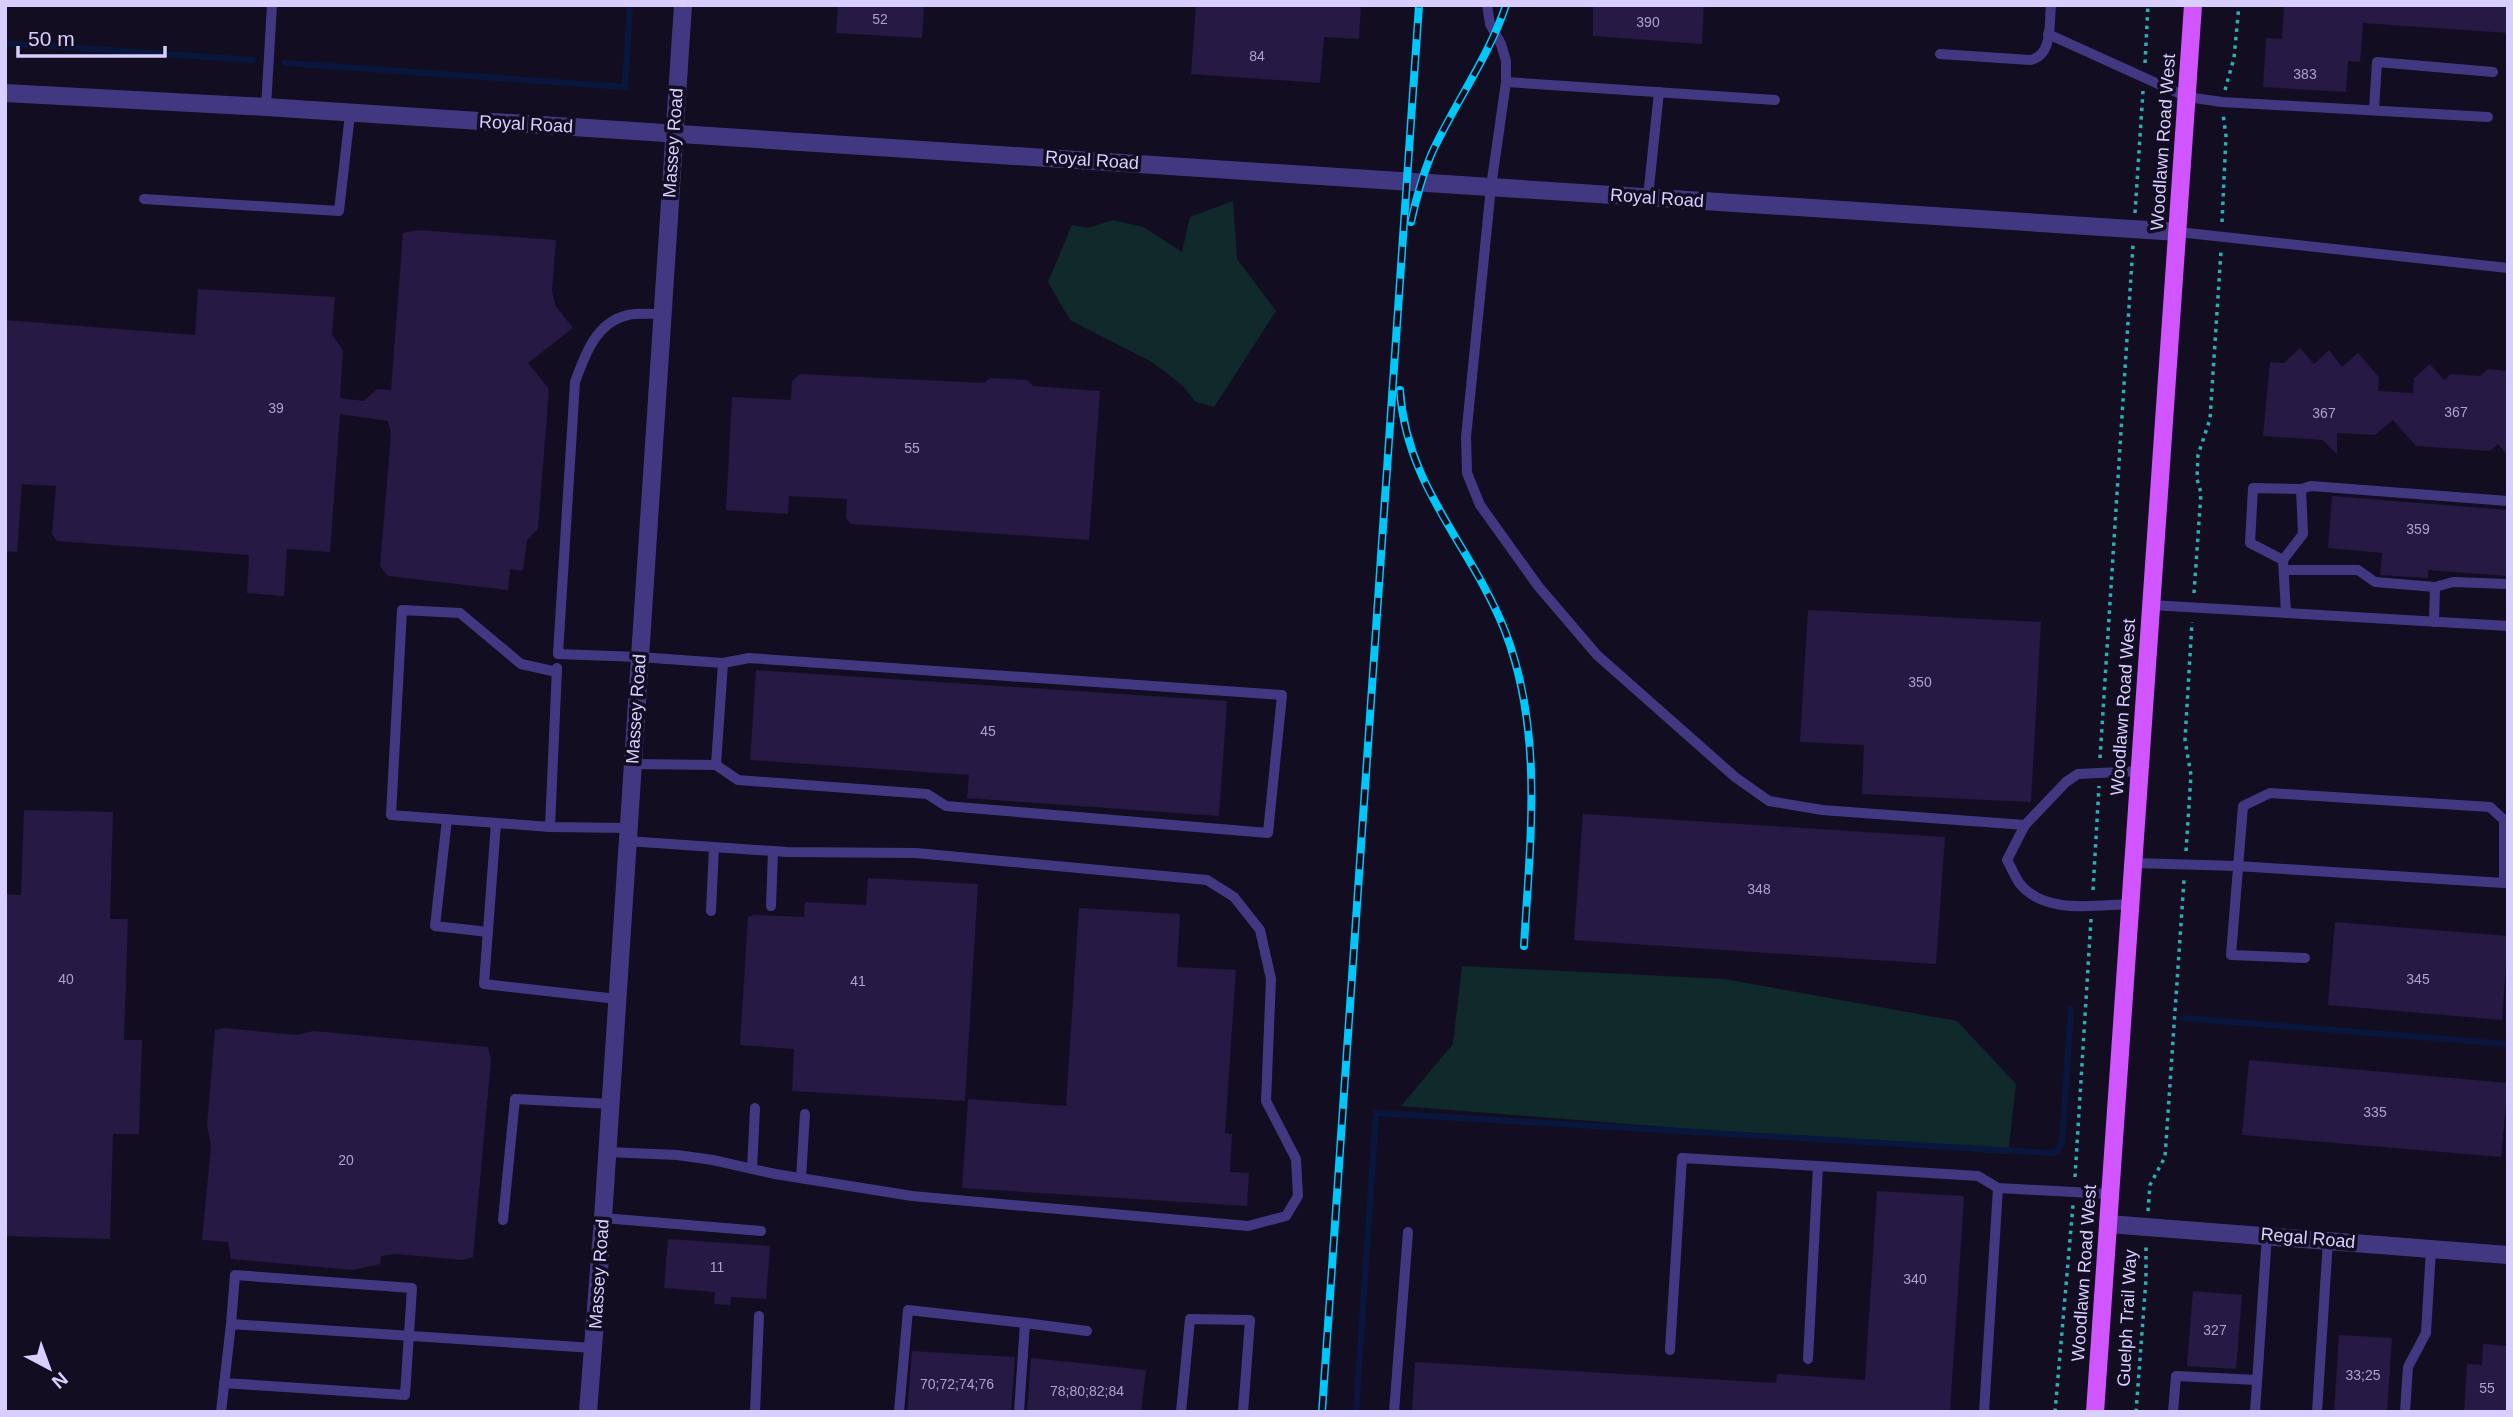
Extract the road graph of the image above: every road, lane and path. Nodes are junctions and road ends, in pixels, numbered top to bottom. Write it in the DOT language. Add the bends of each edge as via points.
graph roads {
  1 [pos="272,5"];
  2 [pos="683,5"];
  3 [pos="1487,5"];
  4 [pos="2051,5"];
  5 [pos="2148,5"];
  6 [pos="2193,5"];
  7 [pos="2048,34"];
  8 [pos="1940,54"];
  9 [pos="2493,72"];
  10 [pos="2144,79"];
  11 [pos="1506,82"];
  12 [pos="1659,92"];
  13 [pos="5,93"];
  14 [pos="2187,97"];
  15 [pos="1775,100"];
  16 [pos="266,107"];
  17 [pos="2374,110"];
  18 [pos="350,114"];
  19 [pos="2488,117"];
  20 [pos="673,133"];
  21 [pos="1491,187"];
  22 [pos="1648,197"];
  23 [pos="144,199"];
  24 [pos="2134,229"];
  25 [pos="2178,232"];
  26 [pos="2508,268"];
  27 [pos="661,314"];
  28 [pos="2301,489"];
  29 [pos="2508,501"];
  30 [pos="2283,565"];
  31 [pos="2508,584"];
  32 [pos="2435,587"];
  33 [pos="2151,605"];
  34 [pos="2286,613"];
  35 [pos="2434,622"];
  36 [pos="2508,626"];
  37 [pos="558,654"];
  38 [pos="639,657"];
  39 [pos="723,663"];
  40 [pos="557,672"];
  41 [pos="632,764"];
  42 [pos="716,765"];
  43 [pos="2140,771"];
  44 [pos="2099,773"];
  45 [pos="447,819"];
  46 [pos="496,823"];
  47 [pos="2025,825"];
  48 [pos="550,827"];
  49 [pos="628,835"];
  50 [pos="714,847"];
  51 [pos="773,851"];
  52 [pos="2133,863"];
  53 [pos="2236,866"];
  54 [pos="2130,904"];
  55 [pos="2092,905"];
  56 [pos="771,906"];
  57 [pos="711,911"];
  58 [pos="488,932"];
  59 [pos="2305,958"];
  60 [pos="617,999"];
  61 [pos="611,1104"];
  62 [pos="755,1108"];
  63 [pos="805,1114"];
  64 [pos="607,1152"];
  65 [pos="1818,1166"];
  66 [pos="752,1169"];
  67 [pos="801,1178"];
  68 [pos="2150,1185"];
  69 [pos="1998,1188"];
  70 [pos="2074,1192"];
  71 [pos="2110,1194"];
  72 [pos="603,1218"];
  73 [pos="503,1220"];
  74 [pos="2108,1224"];
  75 [pos="2147,1227"];
  76 [pos="761,1231"];
  77 [pos="1408,1232"];
  78 [pos="2267,1235"];
  79 [pos="2328,1240"];
  80 [pos="2431,1249"];
  81 [pos="2508,1255"];
  82 [pos="760,1316"];
  83 [pos="1025,1323"];
  84 [pos="231,1324"];
  85 [pos="1087,1331"];
  86 [pos="409,1336"];
  87 [pos="593,1348"];
  88 [pos="1670,1350"];
  89 [pos="1808,1360"];
  90 [pos="2257,1380"];
  91 [pos="224,1383"];
  92 [pos="220,1412"];
  93 [pos="588,1412"];
  94 [pos="755,1412"];
  95 [pos="899,1412"];
  96 [pos="1018,1412"];
  97 [pos="1181,1412"];
  98 [pos="1243,1412"];
  99 [pos="1394,1412"];
  100 [pos="1984,1412"];
  101 [pos="2055,1412"];
  102 [pos="2095,1412"];
  103 [pos="2136,1412"];
  104 [pos="2174,1412"];
  105 [pos="2255,1412"];
  106 [pos="2317,1412"];
  107 [pos="2405,1412"];
  1 -- 16 [label="lane"];
  2 -- 20 [label="street, Massey Road"];
  3 -- 11 [label="lane" via="1506,61"];
  4 -- 7 [label="lane"];
  5 -- 10 [label="path"];
  6 -- 14 [label="main road, Woodlawn Road West"];
  7 -- 8 [label="lane" via="2047,49 2039,59"];
  7 -- 10 [label="lane"];
  9 -- 17 [label="lane" via="2377,62"];
  10 -- 14 [label="lane"];
  10 -- 24 [label="path"];
  11 -- 12 [label="lane"];
  11 -- 21 [label="lane"];
  12 -- 15 [label="lane"];
  12 -- 22 [label="lane"];
  13 -- 16 [label="street, Royal Road"];
  14 -- 17 [label="lane"];
  14 -- 25 [label="main road, Woodlawn Road West"];
  16 -- 18 [label="street, Royal Road"];
  17 -- 19 [label="lane"];
  18 -- 20 [label="street, Royal Road"];
  18 -- 23 [label="lane" via="339,212"];
  20 -- 21 [label="street, Royal Road"];
  20 -- 27 [label="street, Massey Road"];
  21 -- 22 [label="street, Royal Road"];
  21 -- 47 [label="lane" via="1466,437 1467,473 1480,505 1538,586 1597,655 1735,777 1769,801 1822,810"];
  22 -- 24 [label="street, Royal Road"];
  24 -- 25 [label="street, Royal Road"];
  24 -- 44 [label="path"];
  25 -- 26 [label="lane"];
  25 -- 33 [label="main road, Woodlawn Road West"];
  27 -- 37 [label="lane" via="626,315 605,325 588,347 575,382"];
  27 -- 38 [label="street, Massey Road"];
  28 -- 29 [label="lane" via="2311,486"];
  28 -- 30 [label="lane" via="2303,534"];
  28 -- 30 [label="lane" via="2253,488 2250,543"];
  30 -- 32 [label="lane" via="2358,570 2375,582"];
  30 -- 34 [label="lane"];
  31 -- 32 [label="lane" via="2453,582"];
  32 -- 35 [label="lane"];
  33 -- 34 [label="lane"];
  33 -- 43 [label="main road, Woodlawn Road West"];
  34 -- 35 [label="lane"];
  35 -- 36 [label="lane"];
  37 -- 38 [label="lane"];
  37 -- 40 [label="lane"];
  38 -- 39 [label="lane"];
  38 -- 41 [label="street, Massey Road"];
  39 -- 42 [label="lane"];
  39 -- 42 [label="lane" via="749,658 1282,695 1268,833 946,806 927,794 738,780"];
  40 -- 45 [label="lane" via="521,664 460,613 402,610 391,815"];
  40 -- 48 [label="lane"];
  41 -- 42 [label="lane"];
  41 -- 49 [label="street, Massey Road"];
  43 -- 44 [label="lane"];
  43 -- 52 [label="main road, Woodlawn Road West"];
  44 -- 47 [label="lane" via="2077,774"];
  44 -- 55 [label="path"];
  45 -- 46 [label="lane"];
  45 -- 58 [label="lane" via="435,926"];
  46 -- 48 [label="lane"];
  46 -- 58 [label="lane"];
  47 -- 55 [label="lane" via="2007,860 2021,885 2045,903"];
  48 -- 49 [label="lane"];
  49 -- 50 [label="lane"];
  49 -- 60 [label="street, Massey Road"];
  50 -- 51 [label="lane"];
  50 -- 57 [label="lane"];
  51 -- 56 [label="lane"];
  51 -- 67 [label="lane" via="916,853 1207,880 1234,897 1260,930 1271,979 1266,1101 1296,1159 1298,1196 1286,1216 1248,1226 912,1196"];
  52 -- 53 [label="lane"];
  52 -- 54 [label="main road, Woodlawn Road West"];
  53 -- 53 [label="lane" via="2504,883 2504,820 2490,807 2270,793 2243,806"];
  53 -- 59 [label="lane" via="2231,955"];
  54 -- 55 [label="lane"];
  54 -- 71 [label="main road, Woodlawn Road West"];
  55 -- 70 [label="path"];
  58 -- 60 [label="lane" via="484,984"];
  60 -- 61 [label="street, Massey Road"];
  61 -- 64 [label="street, Massey Road"];
  61 -- 73 [label="lane" via="515,1099"];
  62 -- 66 [label="lane"];
  63 -- 67 [label="lane"];
  64 -- 66 [label="lane" via="677,1155"];
  64 -- 72 [label="street, Massey Road"];
  65 -- 69 [label="lane" via="1978,1176"];
  65 -- 88 [label="lane" via="1682,1158"];
  65 -- 89 [label="lane"];
  66 -- 67 [label="lane"];
  68 -- 75 [label="path, Guelph Trail Way"];
  69 -- 70 [label="lane"];
  69 -- 100 [label="lane"];
  70 -- 71 [label="lane"];
  70 -- 101 [label="path"];
  71 -- 74 [label="main road, Woodlawn Road West"];
  72 -- 76 [label="lane"];
  72 -- 87 [label="street, Massey Road"];
  74 -- 75 [label="street, Regal Road"];
  74 -- 102 [label="main road, Woodlawn Road West"];
  75 -- 78 [label="street, Regal Road"];
  75 -- 103 [label="path, Guelph Trail Way"];
  77 -- 99 [label="lane"];
  78 -- 79 [label="street, Regal Road"];
  78 -- 90 [label="lane"];
  79 -- 80 [label="street, Regal Road"];
  79 -- 106 [label="lane"];
  80 -- 81 [label="street, Regal Road"];
  80 -- 107 [label="lane" via="2426,1333 2407,1367"];
  82 -- 94 [label="lane"];
  83 -- 85 [label="lane"];
  83 -- 95 [label="lane" via="908,1310"];
  83 -- 96 [label="lane"];
  84 -- 86 [label="lane"];
  84 -- 86 [label="lane" via="235,1275 412,1289"];
  84 -- 91 [label="lane"];
  86 -- 87 [label="lane"];
  86 -- 91 [label="lane" via="405,1395"];
  87 -- 93 [label="street, Massey Road"];
  90 -- 104 [label="lane" via="2176,1376"];
  90 -- 105 [label="lane"];
  91 -- 92 [label="lane"];
  97 -- 98 [label="lane" via="1190,1319 1250,1320"];
}
